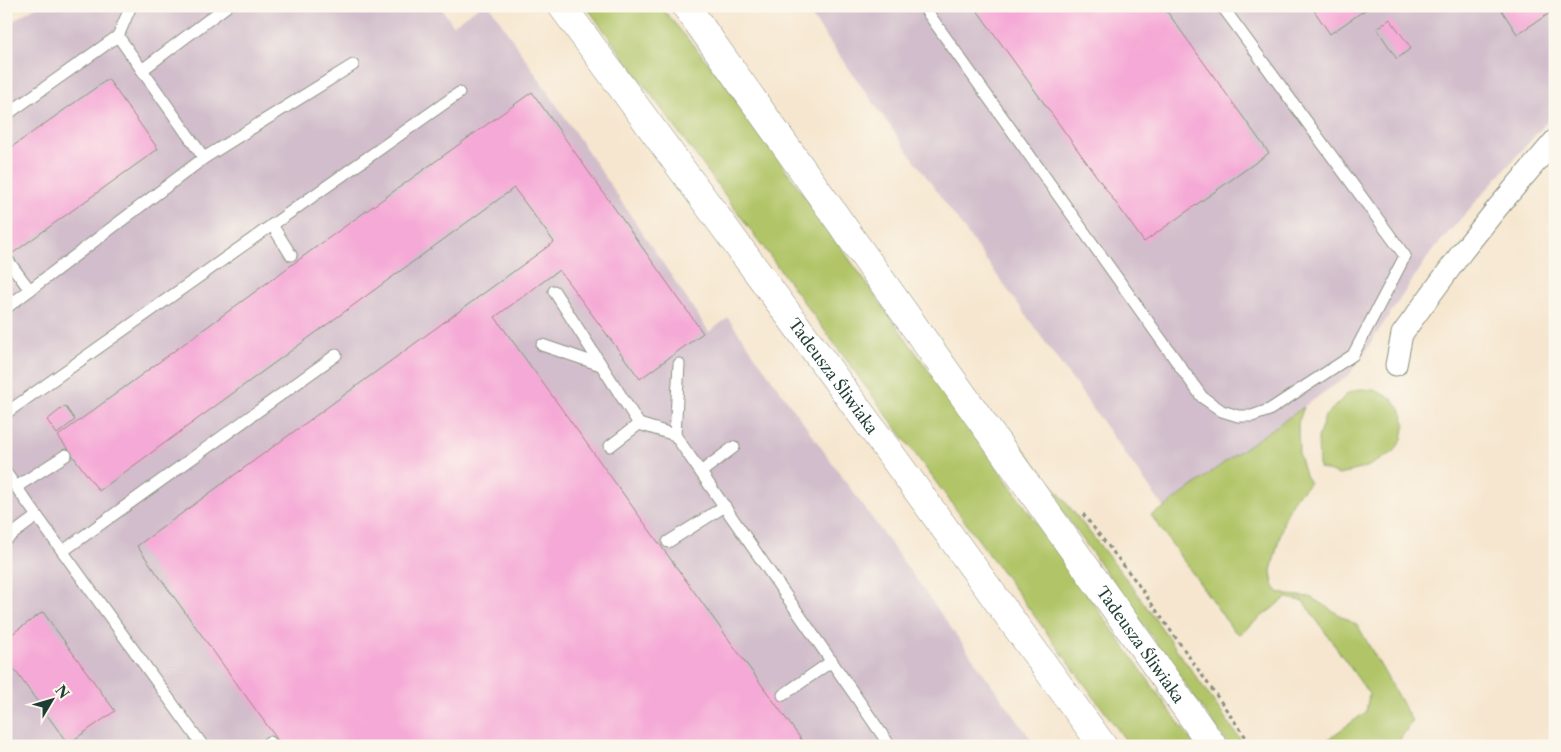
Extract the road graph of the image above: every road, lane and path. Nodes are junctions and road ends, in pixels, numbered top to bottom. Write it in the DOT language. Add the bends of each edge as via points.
graph roads {
  1 [pos="131,6"];
  2 [pos="228,6"];
  3 [pos="562,6"];
  4 [pos="686,6"];
  5 [pos="923,6"];
  6 [pos="1222,6"];
  7 [pos="118,36"];
  8 [pos="353,65"];
  9 [pos="142,70"];
  10 [pos="459,93"];
  11 [pos="6,115"];
  12 [pos="1555,140"];
  13 [pos="204,158"];
  14 [pos="272,225"];
  15 [pos="291,255"];
  16 [pos="6,258"];
  17 [pos="30,290"];
  18 [pos="554,291"];
  19 [pos="6,308"];
  20 [pos="542,345"];
  21 [pos="336,355"];
  22 [pos="679,364"];
  23 [pos="601,365"];
  24 [pos="1396,365"];
  25 [pos="6,413"];
  26 [pos="638,424"];
  27 [pos="675,435"];
  28 [pos="610,446"];
  29 [pos="734,447"];
  30 [pos="66,455"];
  31 [pos="701,472"];
  32 [pos="6,473"];
  33 [pos="16,487"];
  34 [pos="724,506"];
  35 [pos="37,516"];
  36 [pos="6,539"];
  37 [pos="668,542"];
  38 [pos="63,552"];
  39 [pos="832,661"];
  40 [pos="783,695"];
  41 [pos="203,746"];
  42 [pos="890,746"];
  43 [pos="1103,746"];
  44 [pos="1213,746"];
  1 -- 7 [label="lane"];
  2 -- 9 [label="lane"];
  3 -- 43 [label="main road, Tadeusza Śliwiaka"];
  4 -- 44 [label="main road, Tadeusza Śliwiaka"];
  5 -- 6 [label="lane" via="1202,397 1222,411 1252,416 1269,410 1353,354 1405,256"];
  7 -- 9 [label="lane"];
  7 -- 11 [label="lane"];
  8 -- 13 [label="lane"];
  9 -- 13 [label="lane"];
  10 -- 14 [label="lane"];
  12 -- 24 [label="street" via="1474,237 1402,334"];
  13 -- 17 [label="lane"];
  14 -- 15 [label="lane"];
  14 -- 25 [label="lane"];
  16 -- 17 [label="lane"];
  17 -- 19 [label="lane"];
  18 -- 23 [label="lane"];
  20 -- 23 [label="lane"];
  21 -- 38 [label="lane"];
  22 -- 27 [label="lane"];
  23 -- 26 [label="lane"];
  26 -- 27 [label="lane"];
  26 -- 28 [label="lane"];
  27 -- 31 [label="lane"];
  29 -- 31 [label="lane"];
  30 -- 33 [label="lane"];
  31 -- 34 [label="lane"];
  32 -- 33 [label="lane"];
  33 -- 35 [label="lane"];
  34 -- 37 [label="lane"];
  34 -- 39 [label="lane"];
  35 -- 36 [label="lane"];
  35 -- 38 [label="lane"];
  38 -- 41 [label="lane"];
  39 -- 40 [label="lane"];
  39 -- 42 [label="lane"];
}
